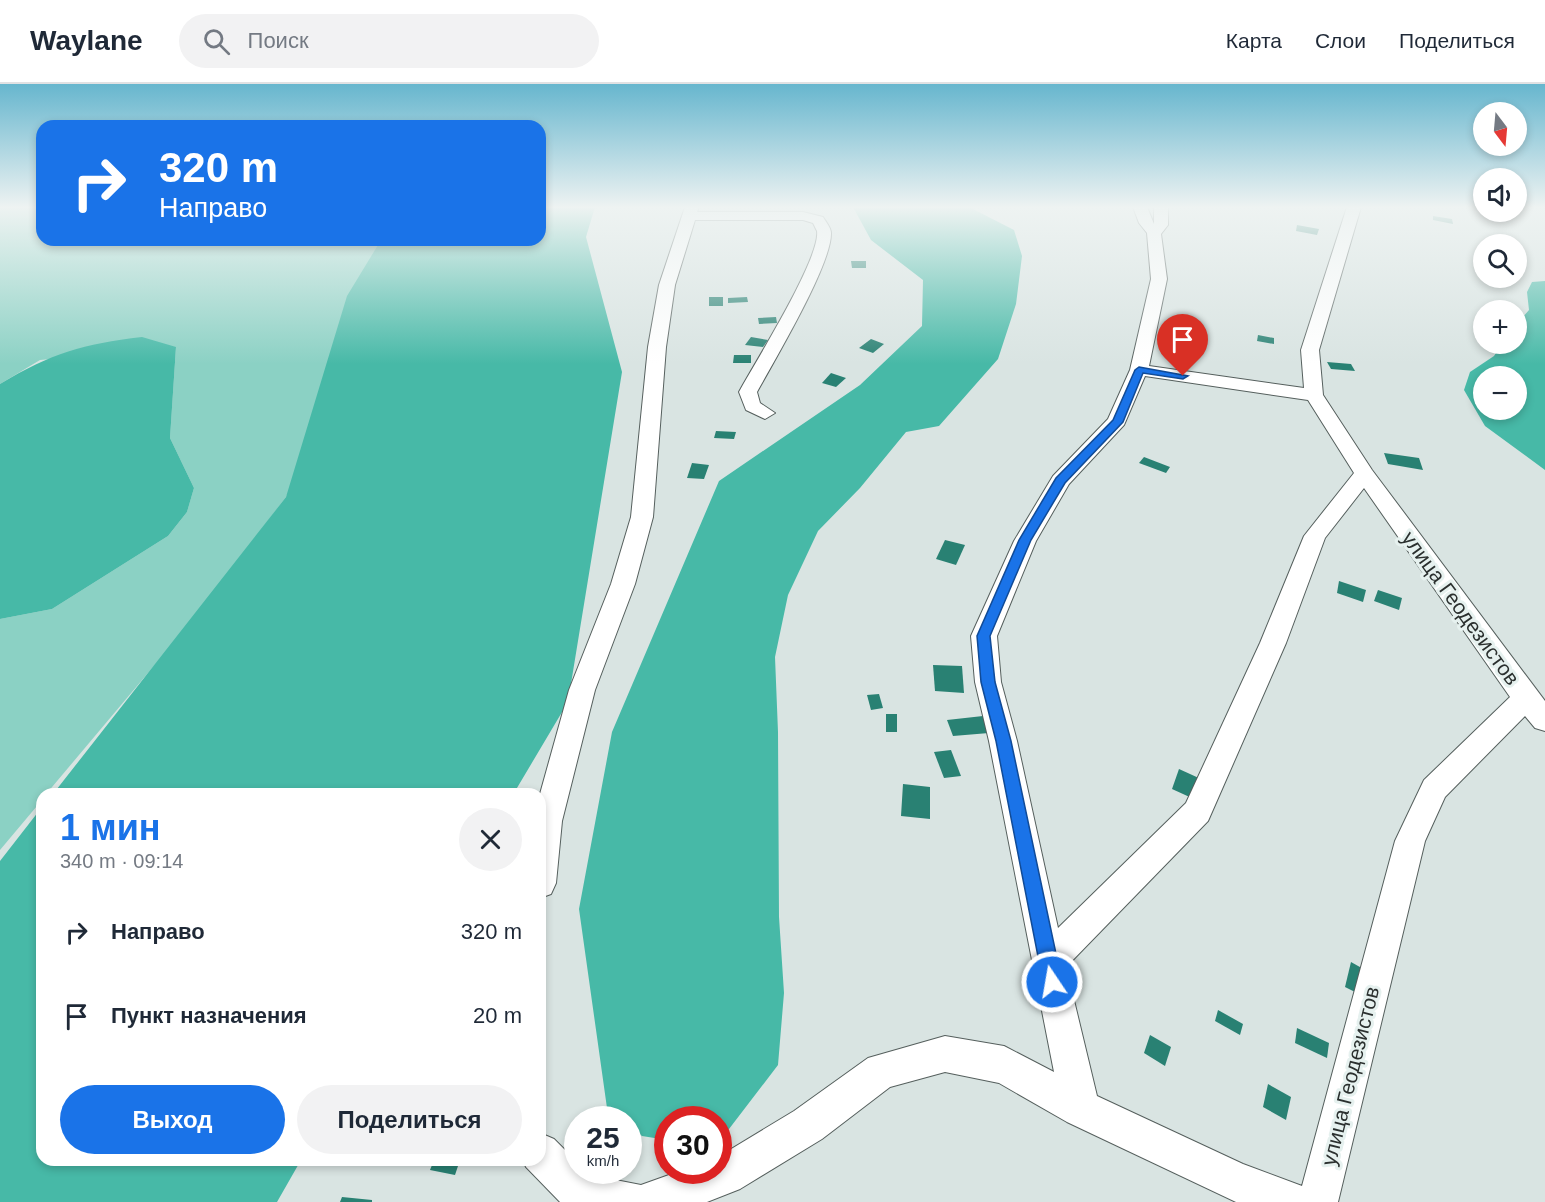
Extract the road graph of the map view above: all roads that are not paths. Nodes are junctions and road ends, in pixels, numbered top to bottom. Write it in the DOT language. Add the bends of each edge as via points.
graph roads {
  1 [pos="675,259"];
  2 [pos="815,259"];
  3 [pos="1157,259"];
  4 [pos="1338,259"];
  5 [pos="1139,370"];
  6 [pos="1314,395"];
  7 [pos="765,413"];
  8 [pos="1364,473"];
  9 [pos="1526,698"];
  10 [pos="1545,720"];
  11 [pos="546,836"];
  12 [pos="1048,961"];
  13 [pos="1081,1108"];
  14 [pos="546,1159"];
  15 [pos="632,1202"];
  16 [pos="650,1202"];
  17 [pos="1293,1202"];
  18 [pos="1318,1202"];
  1 -- 11 [label="street" via="657,347 642,517 623,584 582,690"];
  2 -- 7 [label="street" via="748,392 749,404"];
  3 -- 5 [label="street" via="1159,279"];
  4 -- 6 [label="street, улица Геодезистов" via="1310,350"];
  5 -- 6 [label="street"];
  5 -- 12 [label="street" via="1117,422 1060,481 1025,540 984,636 988,682"];
  6 -- 8 [label="street, улица Геодезистов"];
  8 -- 9 [label="street, улица Геодезистов"];
  8 -- 12 [label="street" via="1315,536 1273,643 1197,812"];
  9 -- 10 [label="street"];
  9 -- 18 [label="street, улица Геодезистов" via="1434,789 1410,841"];
  12 -- 13 [label="street"];
  13 -- 16 [label="street" via="1004,1065 945,1054 881,1071 808,1125 726,1175"];
  13 -- 17 [label="street" via="1236,1182"];
  14 -- 15 [label="street" via="580,1194"];
}
